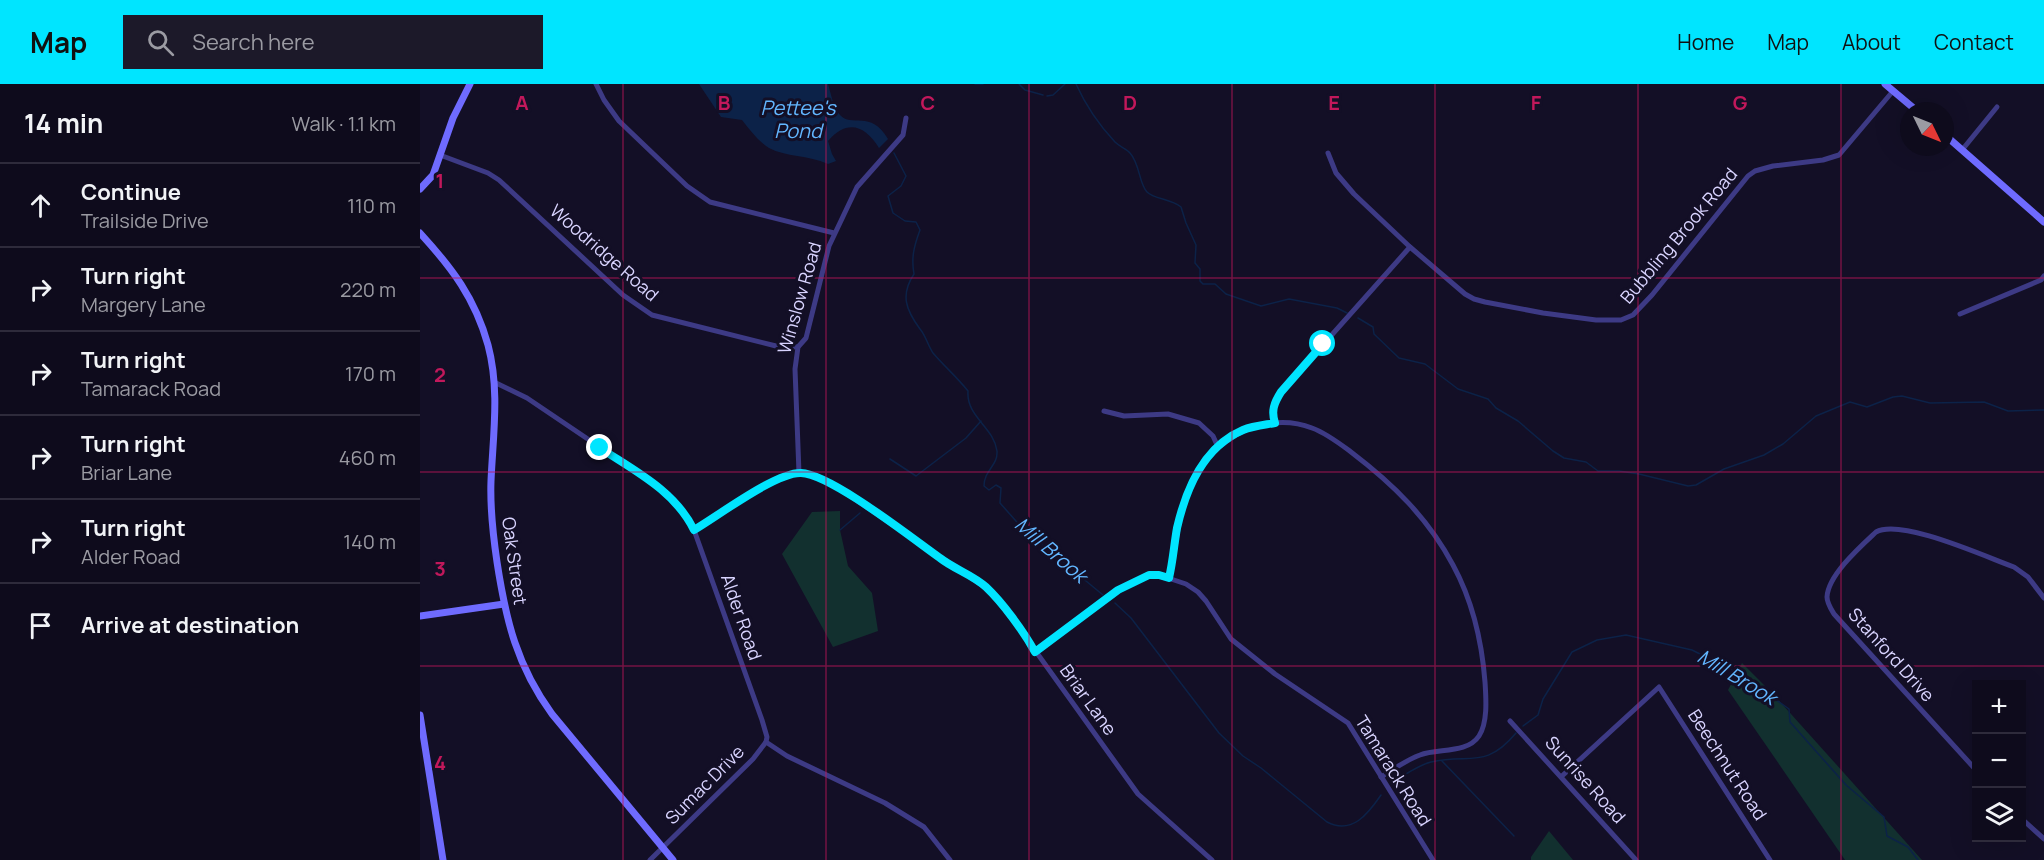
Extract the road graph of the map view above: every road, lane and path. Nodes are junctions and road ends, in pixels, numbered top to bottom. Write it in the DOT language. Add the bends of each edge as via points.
graph roads {
  1 [pos="470,84"];
  2 [pos="596,84"];
  3 [pos="1885,84"];
  4 [pos="1893,91"];
  5 [pos="1906,102"];
  6 [pos="1997,107"];
  7 [pos="906,118"];
  8 [pos="1954,143"];
  9 [pos="1962,150"];
  10 [pos="1328,153"];
  11 [pos="440,155"];
  12 [pos="420,189"];
  13 [pos="2044,222"];
  14 [pos="420,233"];
  15 [pos="834,233"];
  16 [pos="1410,247"];
  17 [pos="2044,276"];
  18 [pos="1960,315"];
  19 [pos="798,347"];
  20 [pos="494,382"];
  21 [pos="1104,411"];
  22 [pos="1275,423"];
  23 [pos="1218,447"];
  24 [pos="799,473"];
  25 [pos="694,530"];
  26 [pos="1169,578"];
  27 [pos="2044,598"];
  28 [pos="504,604"];
  29 [pos="420,616"];
  30 [pos="1035,652"];
  31 [pos="420,715"];
  32 [pos="1510,721"];
  33 [pos="766,742"];
  34 [pos="1972,765"];
  35 [pos="1562,776"];
  36 [pos="1381,777"];
  37 [pos="2026,823"];
  38 [pos="2044,839"];
  39 [pos="664,848"];
  40 [pos="1430,859"];
  41 [pos="443,860"];
  42 [pos="650,860"];
  43 [pos="673,860"];
  44 [pos="950,860"];
  45 [pos="1212,860"];
  46 [pos="1636,860"];
  47 [pos="1770,860"];
  1 -- 11 [label="street"];
  2 -- 15 [label="street" via="619,121 687,186 710,202"];
  3 -- 4 [label="street"];
  4 -- 5 [label="street"];
  4 -- 16 [label="street, Bubbling Brook Road" via="1839,155 1773,166 1748,176 1652,295 1633,315 1621,320 1543,313 1474,299"];
  6 -- 9 [label="street"];
  7 -- 15 [label="street, Winslow Road" via="903,135 857,187"];
  8 -- 9 [label="street"];
  9 -- 13 [label="street"];
  10 -- 16 [label="street, Bubbling Brook Road" via="1336,173 1354,194"];
  11 -- 12 [label="street" via="430,180"];
  11 -- 19 [label="street, Woodridge Road" via="488,173 504,184 644,311 776,346"];
  14 -- 20 [label="street, Oak Street" via="464,288 488,344"];
  15 -- 19 [label="street, Winslow Road" via="806,338"];
  16 -- 22 [label="street" via="1281,392 1272,413"];
  17 -- 18 [label="street"];
  19 -- 24 [label="street, Winslow Road" via="795,369"];
  20 -- 25 [label="street, Alder Road" via="527,398 668,494"];
  20 -- 28 [label="street, Oak Street" via="491,506"];
  21 -- 23 [label="street" via="1124,416 1168,414 1198,423 1213,436"];
  22 -- 23 [label="street" via="1242,431"];
  22 -- 36 [label="street" via="1314,428 1383,476 1411,504 1439,542 1473,615 1486,695 1480,734 1465,746 1423,754"];
  23 -- 26 [label="street" via="1203,462 1186,495"];
  24 -- 25 [label="street" via="772,481"];
  24 -- 30 [label="street, Briar Lane" via="826,481 984,585"];
  25 -- 33 [label="street, Alder Road" via="762,720"];
  26 -- 30 [label="street, Tamarack Road" via="1149,575 1118,590"];
  26 -- 36 [label="street, Tamarack Road" via="1198,592 1231,639 1348,723"];
  27 -- 34 [label="street, Stanford Drive" via="2028,577 2014,567 1914,531 1894,528 1876,532 1835,575 1827,596 1834,615"];
  28 -- 29 [label="street"];
  28 -- 39 [label="street, Oak Street" via="513,642 536,692"];
  30 -- 45 [label="street, Briar Lane" via="1138,794"];
  31 -- 41 [label="street"];
  32 -- 35 [label="street, Sunrise Road"];
  33 -- 39 [label="street, Sumac Drive"];
  33 -- 44 [label="street" via="924,827"];
  35 -- 46 [label="street, Sunrise Road"];
  35 -- 47 [label="street, Beechnut Road" via="1659,687"];
  36 -- 40 [label="street, Tamarack Road"];
  37 -- 38 [label="street"];
  39 -- 42 [label="street, Sumac Drive"];
  39 -- 43 [label="street, Oak Street"];
}
